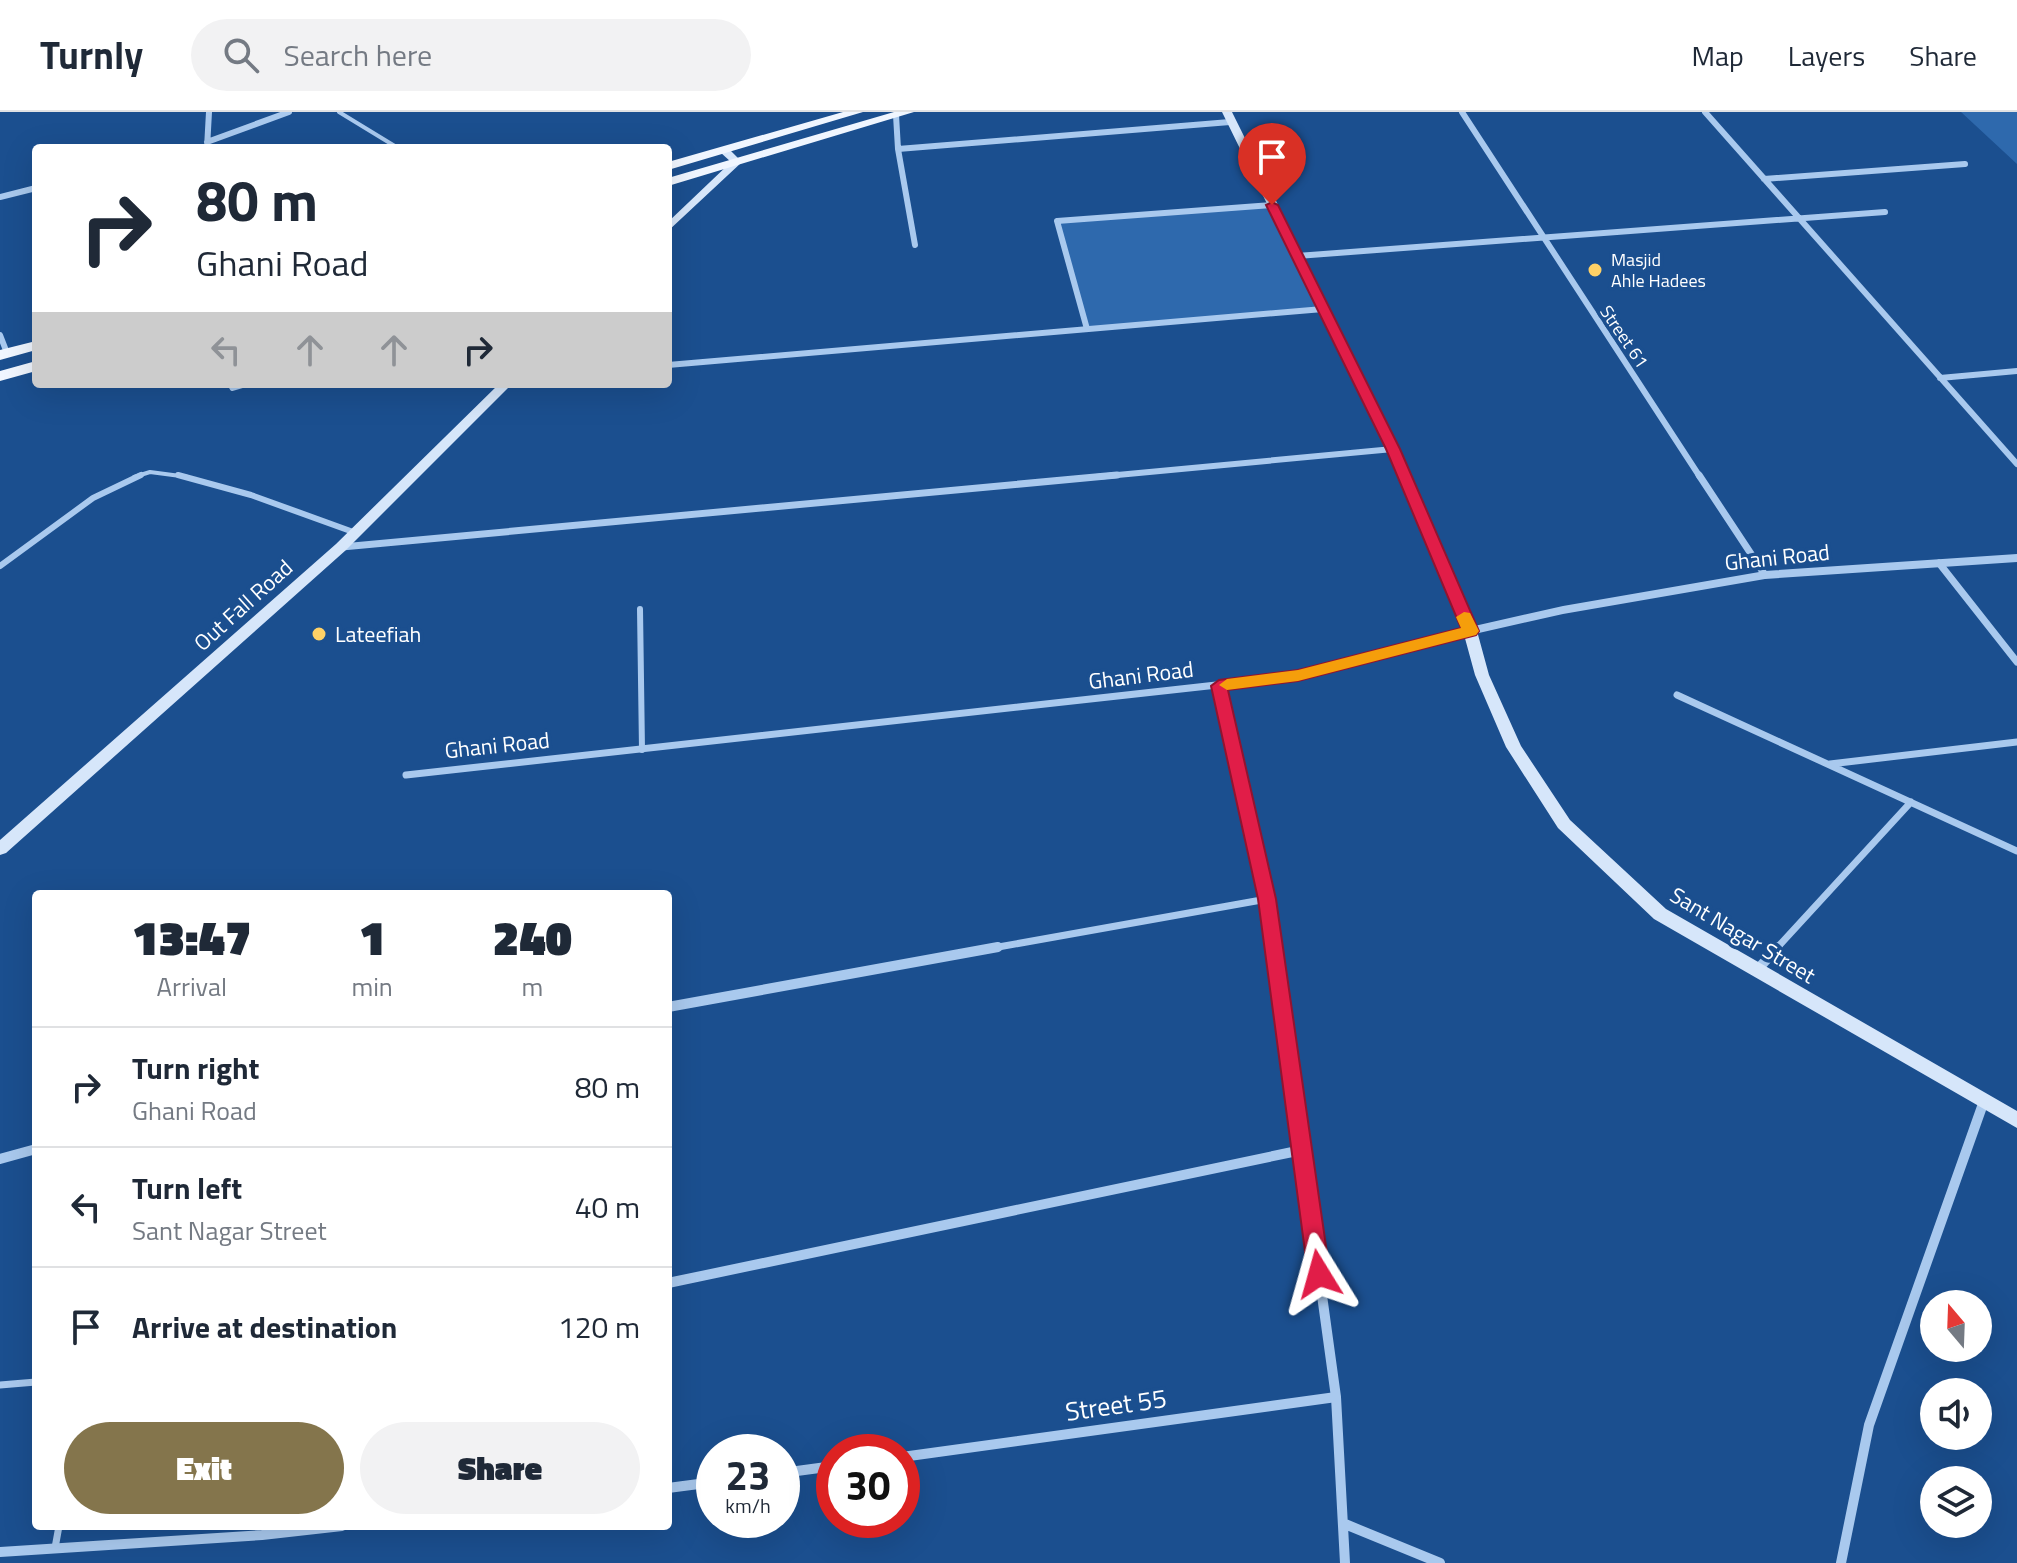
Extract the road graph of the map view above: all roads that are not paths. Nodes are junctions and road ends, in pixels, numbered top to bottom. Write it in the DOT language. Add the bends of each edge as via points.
graph roads {
  1 [pos="209,112"];
  2 [pos="289,112"];
  3 [pos="339,112"];
  4 [pos="857,112"];
  5 [pos="1462,112"];
  6 [pos="1705,112"];
  7 [pos="890,115"];
  8 [pos="1229,117"];
  9 [pos="207,144"];
  10 [pos="209,144"];
  11 [pos="391,144"];
  12 [pos="898,149"];
  13 [pos="724,150"];
  14 [pos="737,162"];
  15 [pos="1965,164"];
  16 [pos="672,165"];
  17 [pos="1764,179"];
  18 [pos="672,181"];
  19 [pos="32,189"];
  20 [pos="0,197"];
  21 [pos="1272,205"];
  22 [pos="1885,212"];
  23 [pos="1799,219"];
  24 [pos="672,224"];
  25 [pos="1542,238"];
  26 [pos="915,245"];
  27 [pos="1297,256"];
  28 [pos="1323,309"];
  29 [pos="1087,329"];
  30 [pos="0,335"];
  31 [pos="32,346"];
  32 [pos="4,354"];
  33 [pos="672,365"];
  34 [pos="32,367"];
  35 [pos="2017,371"];
  36 [pos="0,376"];
  37 [pos="1940,378"];
  38 [pos="502,388"];
  39 [pos="1393,449"];
  40 [pos="2017,464"];
  41 [pos="356,533"];
  42 [pos="341,547"];
  43 [pos="2017,558"];
  44 [pos="1939,563"];
  45 [pos="0,566"];
  46 [pos="1765,575"];
  47 [pos="640,609"];
  48 [pos="1470,631"];
  49 [pos="2017,662"];
  50 [pos="1219,686"];
  51 [pos="1677,695"];
  52 [pos="2017,742"];
  53 [pos="642,750"];
  54 [pos="1829,764"];
  55 [pos="406,775"];
  56 [pos="1911,802"];
  57 [pos="0,849"];
  58 [pos="2017,851"];
  59 [pos="1267,899"];
  60 [pos="1757,970"];
  61 [pos="672,1006"];
  62 [pos="1984,1101"];
  63 [pos="2017,1120"];
  64 [pos="32,1150"];
  65 [pos="1302,1150"];
  66 [pos="0,1159"];
  67 [pos="672,1282"];
  68 [pos="32,1382"];
  69 [pos="0,1385"];
  70 [pos="1336,1397"];
  71 [pos="920,1455"];
  72 [pos="696,1484"];
  73 [pos="672,1487"];
  74 [pos="1345,1524"];
  75 [pos="58,1530"];
  76 [pos="306,1530"];
  77 [pos="55,1548"];
  78 [pos="0,1552"];
  79 [pos="1345,1563"];
  80 [pos="1440,1563"];
  81 [pos="1841,1563"];
  1 -- 9 [label="street"];
  2 -- 10 [label="street"];
  3 -- 11 [label="lane"];
  4 -- 13 [label="main road"];
  5 -- 25 [label="street, Street 61"];
  6 -- 17 [label="street"];
  7 -- 12 [label="street"];
  7 -- 14 [label="main road"];
  8 -- 12 [label="street"];
  8 -- 21 [label="main road, Sant Nagar Street"];
  12 -- 26 [label="street"];
  13 -- 14 [label="main road"];
  13 -- 16 [label="main road"];
  14 -- 18 [label="main road"];
  14 -- 24 [label="main road"];
  15 -- 17 [label="street"];
  17 -- 23 [label="street"];
  19 -- 20 [label="street"];
  21 -- 27 [label="main road, Sant Nagar Street"];
  21 -- 29 [label="street" via="1057,221"];
  22 -- 23 [label="street"];
  23 -- 25 [label="street"];
  23 -- 37 [label="street"];
  25 -- 27 [label="street"];
  25 -- 46 [label="street, Street 61"];
  27 -- 28 [label="main road, Sant Nagar Street"];
  28 -- 29 [label="street"];
  28 -- 39 [label="main road, Sant Nagar Street"];
  29 -- 33 [label="street"];
  30 -- 32 [label="street"];
  31 -- 32 [label="main road"];
  34 -- 36 [label="main road"];
  35 -- 37 [label="street"];
  37 -- 40 [label="street"];
  38 -- 41 [label="main road, Out Fall Road"];
  39 -- 42 [label="street"];
  39 -- 48 [label="main road, Sant Nagar Street"];
  41 -- 42 [label="main road, Out Fall Road"];
  41 -- 45 [label="lane" via="197,479 151,472 107,489"];
  42 -- 57 [label="main road, Out Fall Road"];
  43 -- 44 [label="street, Ghani Road"];
  44 -- 46 [label="street, Ghani Road"];
  44 -- 49 [label="street"];
  46 -- 48 [label="street, Ghani Road"];
  47 -- 53 [label="lane"];
  48 -- 50 [label="street, Ghani Road" via="1298,676"];
  48 -- 60 [label="main road, Sant Nagar Street" via="1482,675 1514,747 1564,824 1660,914"];
  50 -- 53 [label="street, Ghani Road"];
  50 -- 59 [label="street"];
  51 -- 54 [label="street"];
  52 -- 54 [label="street"];
  53 -- 55 [label="street, Ghani Road"];
  54 -- 56 [label="street"];
  56 -- 58 [label="street"];
  56 -- 60 [label="street"];
  59 -- 61 [label="street"];
  59 -- 65 [label="street"];
  60 -- 62 [label="main road, Sant Nagar Street"];
  62 -- 63 [label="main road, Sant Nagar Street"];
  62 -- 81 [label="street" via="1869,1425"];
  64 -- 66 [label="street"];
  65 -- 67 [label="street"];
  65 -- 70 [label="street"];
  68 -- 69 [label="lane"];
  70 -- 71 [label="street, Street 55"];
  70 -- 74 [label="street"];
  72 -- 73 [label="street"];
  74 -- 79 [label="street"];
  74 -- 80 [label="street"];
  75 -- 77 [label="lane"];
  76 -- 77 [label="street"];
  77 -- 78 [label="street"];
}
